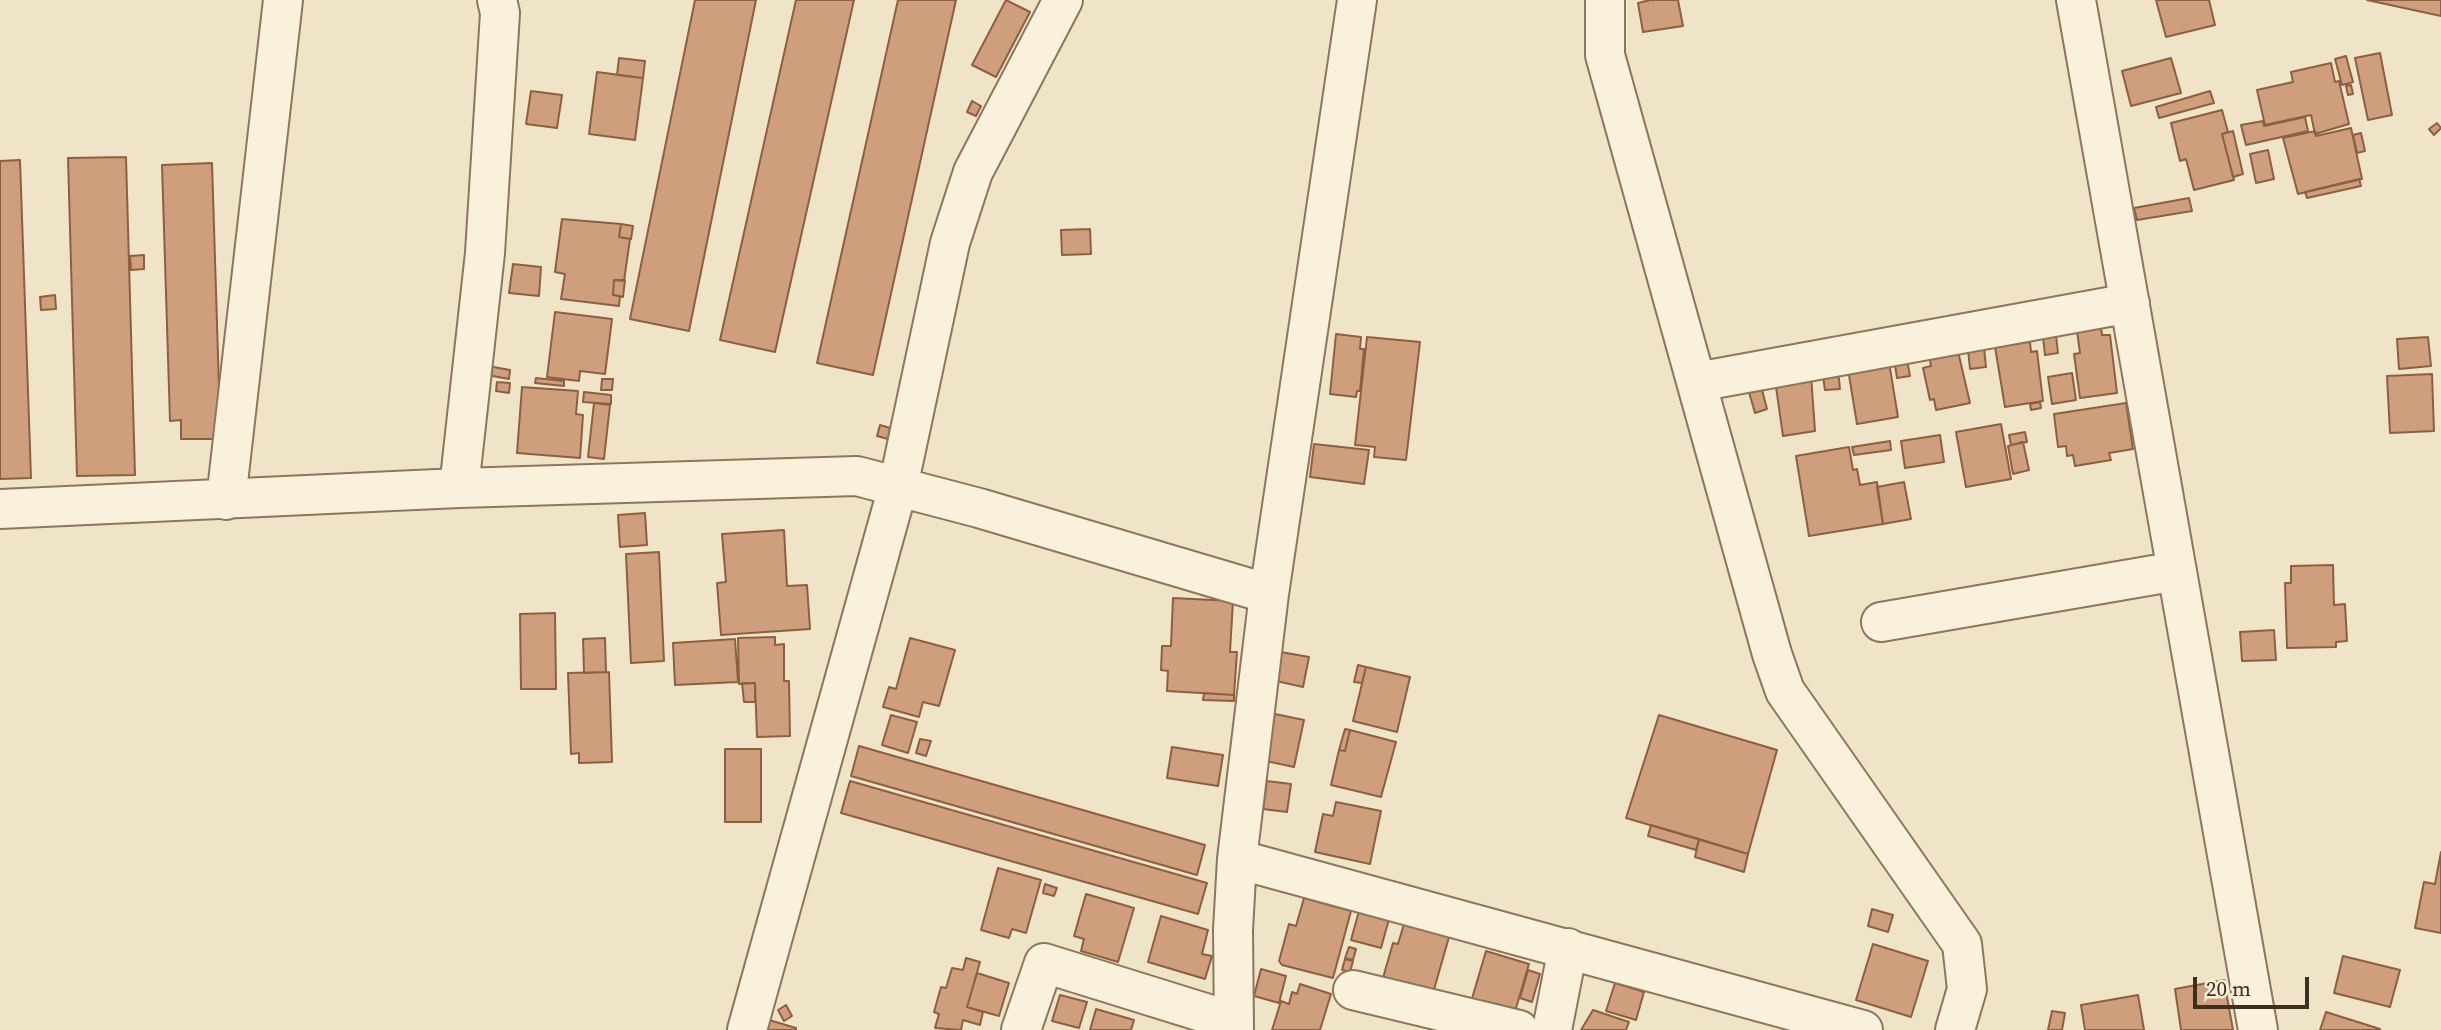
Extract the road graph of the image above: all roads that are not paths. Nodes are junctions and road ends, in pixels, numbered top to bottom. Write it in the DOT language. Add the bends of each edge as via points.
graph roads {
  1 [pos="282,0"];
  2 [pos="497,0"];
  3 [pos="1063,0"];
  4 [pos="1357,0"];
  5 [pos="1605,0"];
  6 [pos="2076,0"];
  7 [pos="2130,303"];
  8 [pos="1697,382"];
  9 [pos="898,487"];
  10 [pos="459,488"];
  11 [pos="226,500"];
  12 [pos="0,509"];
  13 [pos="2177,571"];
  14 [pos="1269,594"];
  15 [pos="1881,622"];
  16 [pos="1237,859"];
  17 [pos="1569,948"];
  18 [pos="1353,990"];
  19 [pos="1234,1026"];
  20 [pos="747,1030"];
  21 [pos="1021,1030"];
  22 [pos="1519,1030"];
  23 [pos="1552,1030"];
  24 [pos="1863,1030"];
  25 [pos="1955,1030"];
  26 [pos="2258,1030"];
  1 -- 11 [label="street"];
  2 -- 10 [label="street" via="500,13 485,253"];
  3 -- 9 [label="street" via="973,172 950,243"];
  4 -- 14 [label="street"];
  5 -- 8 [label="street" via="1605,55"];
  6 -- 7 [label="street"];
  7 -- 8 [label="street"];
  7 -- 13 [label="street"];
  8 -- 25 [label="street" via="1786,691 1962,944 1967,989"];
  9 -- 10 [label="street" via="857,476"];
  9 -- 14 [label="street"];
  9 -- 20 [label="street"];
  10 -- 11 [label="street"];
  11 -- 12 [label="street"];
  13 -- 15 [label="street"];
  13 -- 26 [label="street"];
  14 -- 16 [label="street"];
  16 -- 17 [label="street"];
  16 -- 19 [label="street"];
  17 -- 23 [label="street"];
  17 -- 24 [label="street"];
  18 -- 22 [label="street"];
  19 -- 21 [label="street" via="1044,963"];
}
